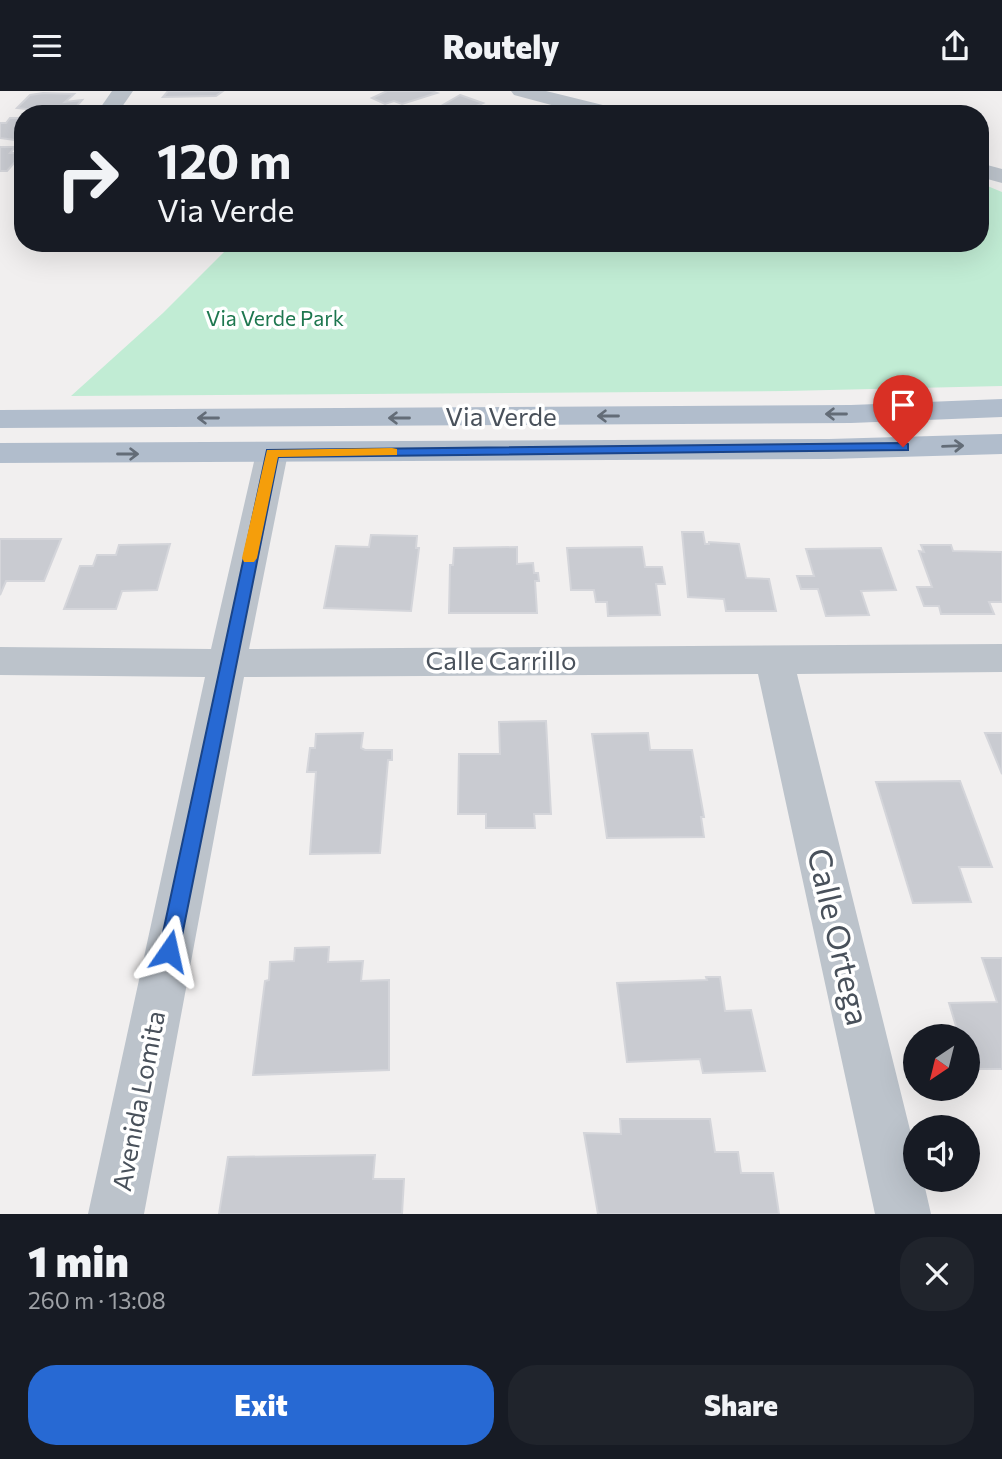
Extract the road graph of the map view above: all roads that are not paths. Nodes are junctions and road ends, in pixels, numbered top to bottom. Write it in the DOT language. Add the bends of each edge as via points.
graph roads {
  1 [pos="124,91"];
  2 [pos="521,91"];
  3 [pos="113,105"];
  4 [pos="576,105"];
  5 [pos="1002,408"];
  6 [pos="0,419"];
  7 [pos="274,436"];
  8 [pos="1002,444"];
  9 [pos="0,453"];
  10 [pos="1002,658"];
  11 [pos="774,660"];
  12 [pos="0,661"];
  13 [pos="227,663"];
  14 [pos="116,1214"];
  15 [pos="903,1214"];
  1 -- 3 [label="street"];
  2 -- 4 [label="street"];
  5 -- 7 [label="main road, Via Verde, one-way"];
  7 -- 6 [label="main road, Via Verde, one-way"];
  7 -- 8 [label="main road, Via Verde, one-way" via="829,449"];
  9 -- 7 [label="main road, Via Verde, one-way"];
  7 -- 13 [label="street, Avenida Lomita"];
  10 -- 11 [label="street, Calle Carrillo"];
  11 -- 13 [label="street, Calle Carrillo"];
  11 -- 15 [label="street, Calle Ortega"];
  12 -- 13 [label="street, Calle Carrillo"];
  13 -- 14 [label="street, Avenida Lomita"];
}
